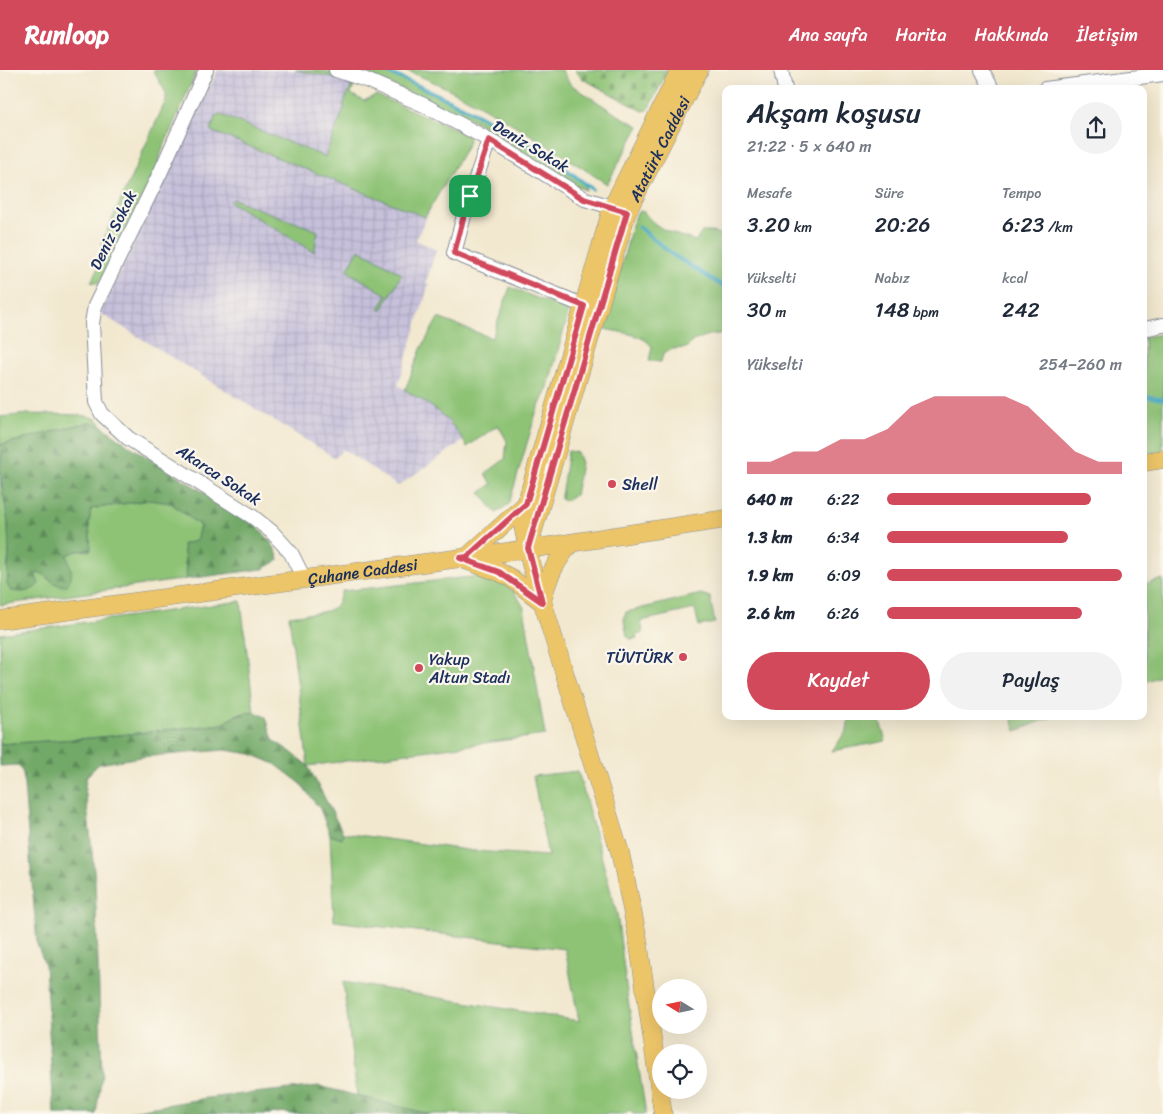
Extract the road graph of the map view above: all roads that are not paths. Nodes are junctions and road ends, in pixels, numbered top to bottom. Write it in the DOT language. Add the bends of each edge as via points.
graph roads {
  1 [pos="206,70"];
  2 [pos="336,70"];
  3 [pos="680,70"];
  4 [pos="699,70"];
  5 [pos="781,70"];
  6 [pos="982,70"];
  7 [pos="1162,70"];
  8 [pos="1163,74"];
  9 [pos="1163,79"];
  10 [pos="784,85"];
  11 [pos="990,85"];
  12 [pos="1076,85"];
  13 [pos="489,140"];
  14 [pos="620,210"];
  15 [pos="590,309"];
  16 [pos="1163,325"];
  17 [pos="1147,328"];
  18 [pos="102,414"];
  19 [pos="1163,459"];
  20 [pos="1147,462"];
  21 [pos="526,504"];
  22 [pos="722,520"];
  23 [pos="571,542"];
  24 [pos="528,548"];
  25 [pos="463,558"];
  26 [pos="304,579"];
  27 [pos="542,602"];
  28 [pos="0,620"];
  29 [pos="663,1114"];
  1 -- 18 [label="street, Deniz Sokak" via="95,306 92,322 96,402"];
  2 -- 13 [label="street, Deniz Sokak" via="424,105"];
  3 -- 14 [label="main road, Atatürk Caddesi"];
  4 -- 14 [label="main road, Atatürk Caddesi"];
  5 -- 10 [label="street"];
  6 -- 11 [label="street"];
  7 -- 8 [label="street"];
  8 -- 9 [label="street"];
  8 -- 12 [label="street"];
  13 -- 14 [label="street, Deniz Sokak" via="584,199"];
  13 -- 15 [label="street" via="454,253"];
  14 -- 15 [label="main road, Atatürk Caddesi"];
  15 -- 21 [label="main road, Atatürk Caddesi"];
  15 -- 24 [label="main road, Atatürk Caddesi"];
  16 -- 17 [label="street"];
  18 -- 26 [label="street, Akarca Sokak" via="128,438 272,532 291,553"];
  19 -- 20 [label="main road"];
  21 -- 24 [label="main road, Atatürk Caddesi" via="522,521"];
  21 -- 25 [label="main road"];
  22 -- 23 [label="main road, Çuhane Caddesi"];
  23 -- 24 [label="main road, Çuhane Caddesi"];
  23 -- 27 [label="main road" via="549,575"];
  24 -- 25 [label="main road, Çuhane Caddesi"];
  24 -- 27 [label="main road"];
  25 -- 26 [label="main road, Çuhane Caddesi"];
  25 -- 27 [label="main road" via="499,572"];
  26 -- 28 [label="main road, Çuhane Caddesi"];
  27 -- 29 [label="main road" via="620,852 638,939"];
}
